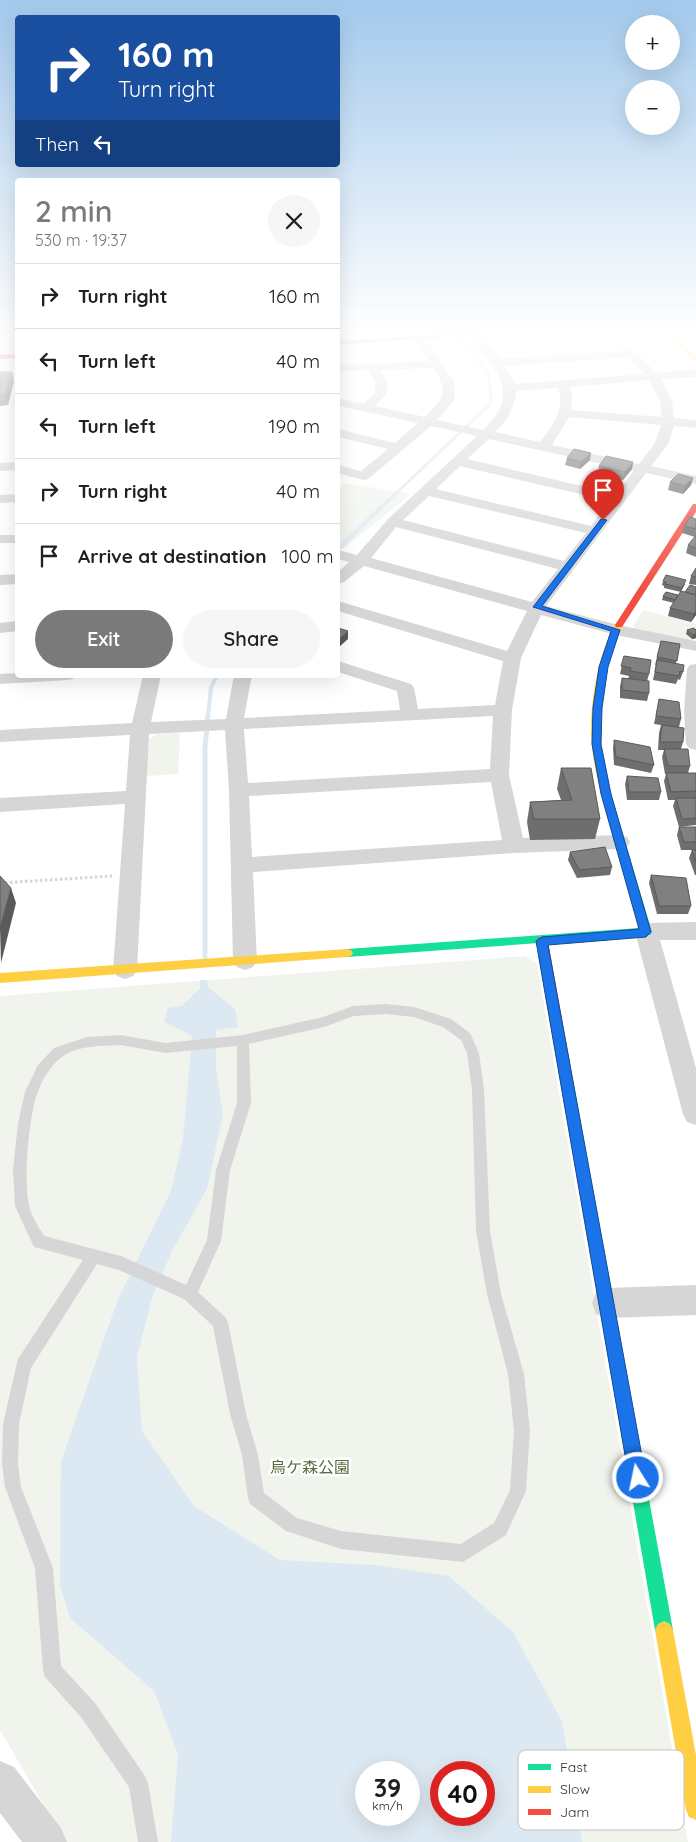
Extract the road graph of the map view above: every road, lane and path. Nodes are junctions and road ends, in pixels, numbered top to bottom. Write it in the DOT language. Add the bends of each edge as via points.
graph roads {
  1 [pos="420,419"];
  2 [pos="501,419"];
  3 [pos="563,419"];
  4 [pos="634,419"];
  5 [pos="668,419"];
  6 [pos="429,421"];
  7 [pos="668,422"];
  8 [pos="696,424"];
  9 [pos="340,433"];
  10 [pos="488,434"];
  11 [pos="544,446"];
  12 [pos="397,447"];
  13 [pos="458,461"];
  14 [pos="15,466"];
  15 [pos="0,467"];
  16 [pos="644,468"];
  17 [pos="340,470"];
  18 [pos="696,480"];
  19 [pos="427,491"];
  20 [pos="15,498"];
  21 [pos="620,498"];
  22 [pos="0,499"];
  23 [pos="696,506"];
  24 [pos="394,522"];
  25 [pos="595,531"];
  26 [pos="15,538"];
  27 [pos="0,539"];
  28 [pos="340,555"];
  29 [pos="360,561"];
  30 [pos="568,567"];
  31 [pos="340,577"];
  32 [pos="15,579"];
  33 [pos="0,580"];
  34 [pos="340,607"];
  35 [pos="537,607"];
  36 [pos="15,626"];
  37 [pos="0,628"];
  38 [pos="616,630"];
  39 [pos="696,646"];
  40 [pos="512,658"];
  41 [pos="340,667"];
  42 [pos="696,669"];
  43 [pos="17,678"];
  44 [pos="151,678"];
  45 [pos="243,678"];
  46 [pos="0,679"];
  47 [pos="503,710"];
  48 [pos="695,712"];
  49 [pos="410,715"];
  50 [pos="234,724"];
  51 [pos="140,729"];
  52 [pos="0,736"];
  53 [pos="696,744"];
  54 [pos="498,775"];
  55 [pos="239,790"];
  56 [pos="136,797"];
  57 [pos="0,805"];
  58 [pos="620,842"];
  59 [pos="514,846"];
  60 [pos="242,864"];
  61 [pos="130,875"];
  62 [pos="0,883"];
  63 [pos="696,931"];
  64 [pos="646,932"];
  65 [pos="542,941"];
  66 [pos="245,961"];
  67 [pos="124,970"];
  68 [pos="0,978"];
  69 [pos="243,1040"];
  70 [pos="696,1114"];
  71 [pos="93,1257"];
  72 [pos="189,1294"];
  73 [pos="696,1300"];
  74 [pos="607,1303"];
  75 [pos="0,1780"];
  76 [pos="696,1810"];
  77 [pos="47,1842"];
  78 [pos="148,1842"];
  1 -- 6 [label="street"];
  2 -- 10 [label="street"];
  3 -- 11 [label="street"];
  4 -- 7 [label="street"];
  5 -- 7 [label="street"];
  6 -- 10 [label="street"];
  6 -- 12 [label="street"];
  7 -- 8 [label="street"];
  7 -- 16 [label="street" via="661,444"];
  9 -- 12 [label="street"];
  10 -- 11 [label="street"];
  10 -- 13 [label="street"];
  11 -- 16 [label="street"];
  12 -- 17 [label="street" via="363,476"];
  13 -- 19 [label="street"];
  13 -- 21 [label="street"];
  14 -- 15 [label="street"];
  16 -- 18 [label="street"];
  16 -- 21 [label="street"];
  19 -- 24 [label="street"];
  19 -- 25 [label="street"];
  20 -- 22 [label="street"];
  21 -- 25 [label="street"];
  23 -- 38 [label="street"];
  24 -- 29 [label="street"];
  24 -- 30 [label="street"];
  25 -- 30 [label="street"];
  26 -- 27 [label="street"];
  28 -- 29 [label="street"];
  29 -- 31 [label="street"];
  29 -- 35 [label="street"];
  30 -- 35 [label="street"];
  32 -- 33 [label="street"];
  34 -- 40 [label="street"];
  35 -- 38 [label="street"];
  35 -- 40 [label="street"];
  36 -- 37 [label="street"];
  38 -- 39 [label="street"];
  38 -- 58 [label="street" via="604,667 596,744"];
  40 -- 47 [label="street"];
  41 -- 49 [label="street" via="405,688"];
  42 -- 48 [label="street"];
  43 -- 46 [label="street"];
  44 -- 51 [label="street"];
  45 -- 50 [label="street"];
  47 -- 49 [label="street"];
  47 -- 54 [label="street"];
  48 -- 53 [label="street"];
  49 -- 50 [label="street"];
  50 -- 51 [label="street"];
  50 -- 55 [label="street"];
  51 -- 52 [label="street"];
  51 -- 56 [label="street"];
  54 -- 55 [label="street"];
  54 -- 59 [label="street"];
  55 -- 60 [label="street"];
  56 -- 57 [label="street"];
  56 -- 61 [label="street"];
  58 -- 59 [label="street"];
  58 -- 64 [label="street"];
  59 -- 60 [label="street"];
  60 -- 66 [label="street"];
  61 -- 62 [label="path"];
  61 -- 67 [label="street"];
  63 -- 64 [label="street"];
  64 -- 65 [label="street"];
  64 -- 70 [label="street"];
  65 -- 66 [label="street"];
  65 -- 74 [label="street"];
  66 -- 67 [label="street"];
  67 -- 68 [label="street"];
  69 -- 71 [label="lane" via="164,1048 121,1040 87,1042 58,1052 42,1069 31,1092 25,1123 20,1170 22,1206 39,1242"];
  69 -- 72 [label="lane" via="244,1103 223,1170 214,1242"];
  69 -- 72 [label="lane" via="324,1022 353,1011 386,1009 414,1012 447,1023 466,1037 473,1053 478,1089 483,1231 494,1294 516,1374 522,1431 518,1491 500,1529 463,1553 340,1540 292,1525 256,1498 250,1455 238,1414 220,1322"];
  71 -- 72 [label="lane" via="121,1263"];
  71 -- 78 [label="lane" via="24,1365 11,1424 10,1464 13,1487 44,1568 52,1670 88,1710 138,1783"];
  73 -- 74 [label="street"];
  74 -- 76 [label="street"];
  75 -- 77 [label="street"];
}
